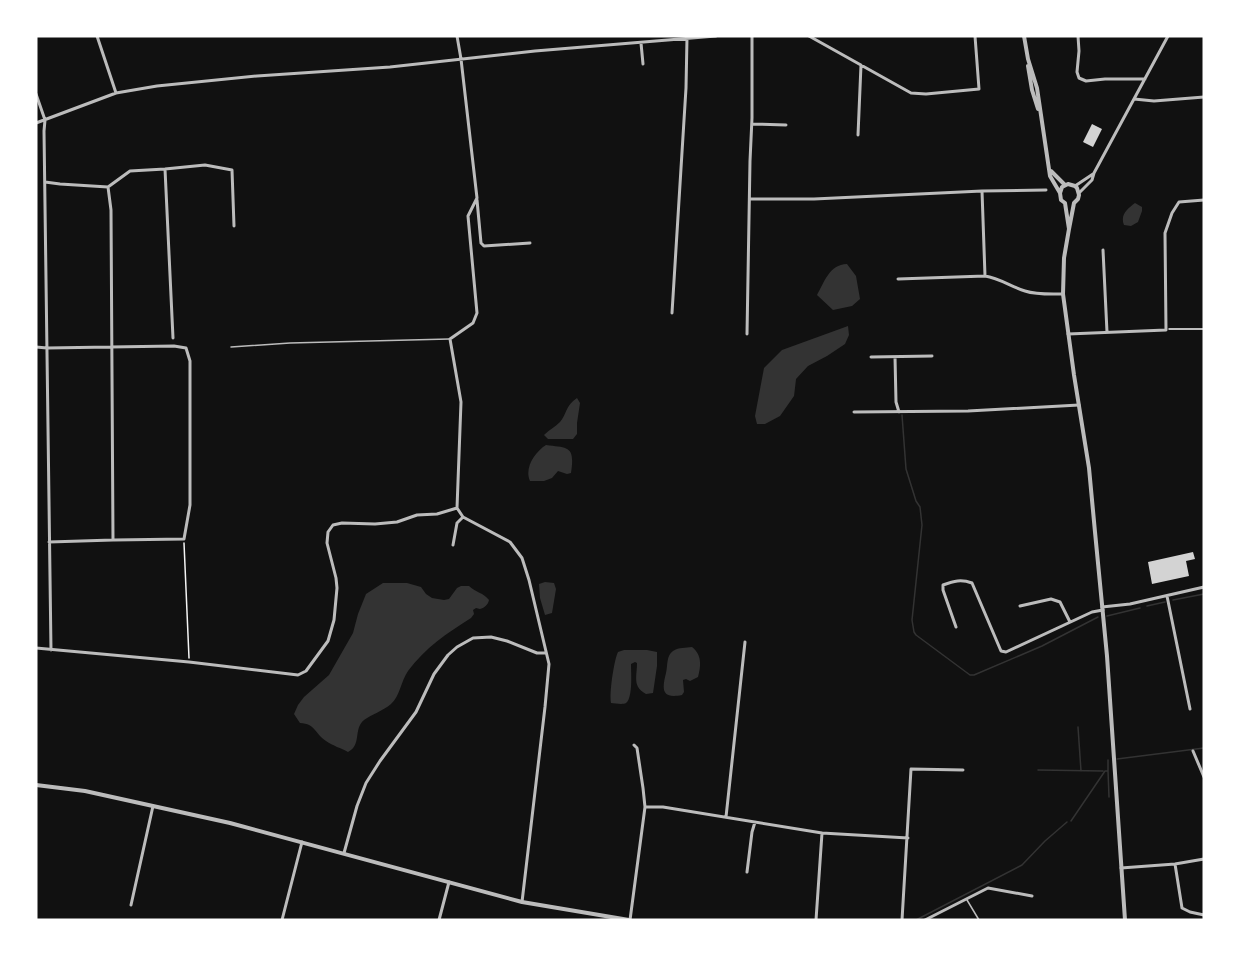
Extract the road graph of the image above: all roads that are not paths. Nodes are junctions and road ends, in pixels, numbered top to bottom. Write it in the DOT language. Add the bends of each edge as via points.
graph roads {
  1 [pos="97,36"];
  2 [pos="457,36"];
  3 [pos="716,36"];
  4 [pos="752,36"];
  5 [pos="809,36"];
  6 [pos="975,36"];
  7 [pos="1024,36"];
  8 [pos="1078,36"];
  9 [pos="1168,36"];
  10 [pos="669,38"];
  11 [pos="687,38"];
  12 [pos="641,43"];
  13 [pos="461,59"];
  14 [pos="643,64"];
  15 [pos="861,65"];
  16 [pos="1145,79"];
  17 [pos="116,93"];
  18 [pos="36,94"];
  19 [pos="1204,97"];
  20 [pos="1134,99"];
  21 [pos="45,120"];
  22 [pos="36,123"];
  23 [pos="752,124"];
  24 [pos="786,125"];
  25 [pos="858,135"];
  26 [pos="165,169"];
  27 [pos="1050,171"];
  28 [pos="1094,173"];
  29 [pos="45,182"];
  30 [pos="1065,185"];
  31 [pos="1075,186"];
  32 [pos="108,187"];
  33 [pos="1046,190"];
  34 [pos="982,191"];
  35 [pos="1060,193"];
  36 [pos="1079,193"];
  37 [pos="477,198"];
  38 [pos="750,199"];
  39 [pos="1204,200"];
  40 [pos="1065,203"];
  41 [pos="1074,203"];
  42 [pos="234,226"];
  43 [pos="1069,229"];
  44 [pos="530,243"];
  45 [pos="1103,250"];
  46 [pos="985,276"];
  47 [pos="898,279"];
  48 [pos="1064,294"];
  49 [pos="672,313"];
  50 [pos="1107,332"];
  51 [pos="747,334"];
  52 [pos="1068,334"];
  53 [pos="173,338"];
  54 [pos="450,339"];
  55 [pos="36,347"];
  56 [pos="231,347"];
  57 [pos="47,348"];
  58 [pos="111,348"];
  59 [pos="932,356"];
  60 [pos="872,357"];
  61 [pos="894,357"];
  62 [pos="1079,405"];
  63 [pos="854,412"];
  64 [pos="899,412"];
  65 [pos="457,508"];
  66 [pos="463,517"];
  67 [pos="113,540"];
  68 [pos="49,542"];
  69 [pos="453,545"];
  70 [pos="1204,587"];
  71 [pos="1167,596"];
  72 [pos="1020,606"];
  73 [pos="1102,609"];
  74 [pos="1070,622"];
  75 [pos="956,627"];
  76 [pos="745,642"];
  77 [pos="36,648"];
  78 [pos="51,650"];
  79 [pos="546,653"];
  80 [pos="1190,709"];
  81 [pos="634,745"];
  82 [pos="1193,751"];
  83 [pos="963,770"];
  84 [pos="1204,777"];
  85 [pos="36,785"];
  86 [pos="153,806"];
  87 [pos="645,807"];
  88 [pos="726,817"];
  89 [pos="755,822"];
  90 [pos="822,833"];
  91 [pos="908,838"];
  92 [pos="302,842"];
  93 [pos="344,853"];
  94 [pos="1204,859"];
  95 [pos="1175,864"];
  96 [pos="1121,868"];
  97 [pos="747,872"];
  98 [pos="449,882"];
  99 [pos="1032,896"];
  100 [pos="967,899"];
  101 [pos="522,902"];
  102 [pos="131,905"];
  103 [pos="1204,915"];
  104 [pos="282,920"];
  105 [pos="439,920"];
  106 [pos="630,920"];
  107 [pos="816,920"];
  108 [pos="902,920"];
  109 [pos="926,920"];
  110 [pos="979,920"];
  111 [pos="1125,920"];
  1 -- 17 [label="street"];
  2 -- 13 [label="street"];
  3 -- 11 [label="street"];
  4 -- 23 [label="street"];
  5 -- 15 [label="street"];
  6 -- 15 [label="street" via="979,90 911,93"];
  7 -- 27 [label="street" via="1036,81"];
  8 -- 16 [label="street" via="1079,78"];
  9 -- 16 [label="street"];
  10 -- 11 [label="street"];
  10 -- 12 [label="street"];
  11 -- 49 [label="street"];
  12 -- 13 [label="street"];
  12 -- 14 [label="street"];
  13 -- 17 [label="street" via="256,76"];
  13 -- 37 [label="street"];
  15 -- 25 [label="street"];
  16 -- 20 [label="street"];
  17 -- 21 [label="street"];
  18 -- 21 [label="street"];
  19 -- 20 [label="street"];
  20 -- 28 [label="street"];
  21 -- 22 [label="street"];
  21 -- 29 [label="street"];
  23 -- 24 [label="street"];
  23 -- 38 [label="street"];
  26 -- 32 [label="street" via="130,171"];
  26 -- 42 [label="street" via="205,165 232,170"];
  26 -- 53 [label="street"];
  27 -- 30 [label="street"];
  27 -- 35 [label="street"];
  28 -- 31 [label="street"];
  28 -- 36 [label="street"];
  29 -- 32 [label="street"];
  29 -- 57 [label="street"];
  30 -- 31 [label="street"];
  30 -- 35 [label="street"];
  31 -- 36 [label="street"];
  32 -- 58 [label="street"];
  33 -- 34 [label="street"];
  34 -- 38 [label="street"];
  34 -- 46 [label="street"];
  35 -- 40 [label="street"];
  36 -- 41 [label="street"];
  37 -- 44 [label="street" via="484,246"];
  37 -- 54 [label="street" via="468,216 477,313 473,323"];
  38 -- 51 [label="street"];
  39 -- 50 [label="street" via="1179,202 1165,233 1166,330"];
  40 -- 41 [label="street"];
  40 -- 43 [label="street"];
  41 -- 43 [label="street"];
  43 -- 48 [label="street"];
  45 -- 50 [label="street"];
  46 -- 47 [label="street"];
  46 -- 48 [label="street" via="1026,292"];
  48 -- 52 [label="street"];
  50 -- 52 [label="street"];
  52 -- 62 [label="street"];
  54 -- 56 [label="lane"];
  54 -- 65 [label="street" via="460,402"];
  55 -- 57 [label="street"];
  57 -- 58 [label="street"];
  57 -- 68 [label="street"];
  58 -- 67 [label="street"];
  58 -- 67 [label="street" via="174,346 186,348 190,361 190,505 184,538"];
  59 -- 61 [label="street"];
  60 -- 61 [label="street"];
  61 -- 64 [label="street"];
  62 -- 64 [label="street"];
  62 -- 73 [label="street"];
  63 -- 64 [label="street"];
  65 -- 66 [label="street"];
  65 -- 78 [label="street" via="397,522 333,525 327,543 338,588 334,620 328,640 306,671 298,675"];
  66 -- 69 [label="street" via="457,523"];
  66 -- 79 [label="street" via="510,542 522,558"];
  67 -- 68 [label="street"];
  68 -- 78 [label="street"];
  70 -- 71 [label="street"];
  71 -- 73 [label="street"];
  71 -- 80 [label="street"];
  72 -- 74 [label="street" via="1051,599 1060,602"];
  73 -- 74 [label="street"];
  73 -- 96 [label="street"];
  74 -- 75 [label="street" via="1012,650 1001,651 972,583 956,580 943,585 942,590"];
  76 -- 88 [label="street"];
  77 -- 78 [label="street"];
  79 -- 93 [label="street" via="491,637 473,638 457,646 434,674 416,712 366,783"];
  79 -- 101 [label="street" via="549,679"];
  81 -- 87 [label="street"];
  82 -- 84 [label="street"];
  83 -- 91 [label="street" via="912,769"];
  85 -- 86 [label="street" via="76,789"];
  86 -- 92 [label="street"];
  86 -- 102 [label="street"];
  87 -- 88 [label="street"];
  87 -- 106 [label="street"];
  88 -- 89 [label="street"];
  89 -- 90 [label="street"];
  89 -- 97 [label="street"];
  90 -- 91 [label="street"];
  90 -- 107 [label="street"];
  91 -- 108 [label="street"];
  92 -- 93 [label="street"];
  92 -- 104 [label="street"];
  93 -- 98 [label="street"];
  94 -- 95 [label="street"];
  95 -- 96 [label="street"];
  95 -- 103 [label="street" via="1182,908"];
  96 -- 111 [label="street"];
  98 -- 101 [label="street"];
  98 -- 105 [label="street"];
  99 -- 100 [label="street" via="988,888"];
  100 -- 109 [label="street"];
  100 -- 110 [label="lane"];
  101 -- 106 [label="street"];
}
